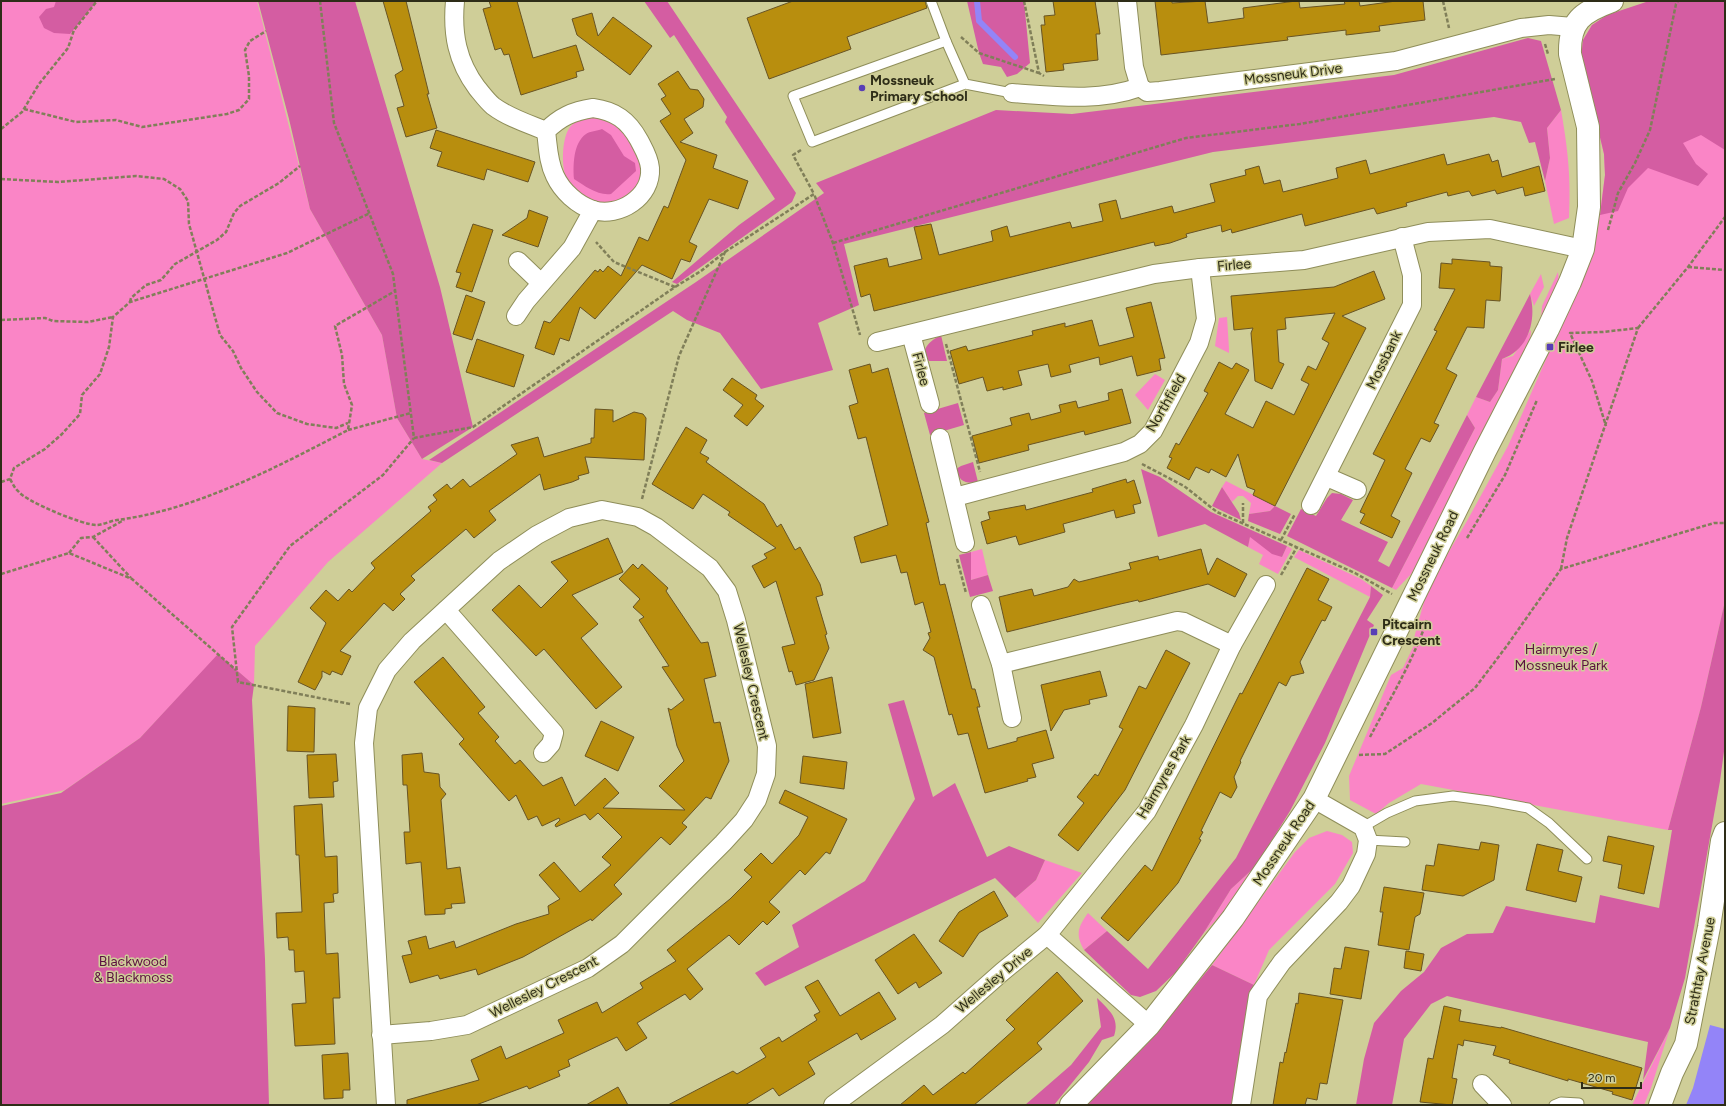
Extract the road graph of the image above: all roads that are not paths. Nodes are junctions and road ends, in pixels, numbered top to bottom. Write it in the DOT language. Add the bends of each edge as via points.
graph roads {
  1 [pos="456,1"];
  2 [pos="931,1"];
  3 [pos="1127,1"];
  4 [pos="1612,1"];
  5 [pos="1573,27"];
  6 [pos="946,41"];
  7 [pos="965,84"];
  8 [pos="1140,87"];
  9 [pos="1012,94"];
  10 [pos="546,131"];
  11 [pos="593,210"];
  12 [pos="1402,237"];
  13 [pos="1582,249"];
  14 [pos="518,261"];
  15 [pos="1200,268"];
  16 [pos="541,283"];
  17 [pos="516,316"];
  18 [pos="911,334"];
  19 [pos="877,342"];
  20 [pos="930,404"];
  21 [pos="940,438"];
  22 [pos="1327,477"];
  23 [pos="1357,490"];
  24 [pos="955,497"];
  25 [pos="1311,505"];
  26 [pos="965,543"];
  27 [pos="1266,585"];
  28 [pos="981,605"];
  29 [pos="446,610"];
  30 [pos="1232,645"];
  31 [pos="1001,664"];
  32 [pos="1012,718"];
  33 [pos="543,754"];
  34 [pos="1314,799"];
  35 [pos="1725,833"];
  36 [pos="1366,834"];
  37 [pos="1405,842"];
  38 [pos="1587,859"];
  39 [pos="1047,935"];
  40 [pos="1149,1025"];
  41 [pos="381,1035"];
  42 [pos="1482,1084"];
  43 [pos="1579,1103"];
  44 [pos="386,1105"];
  45 [pos="833,1105"];
  46 [pos="1071,1105"];
  47 [pos="1241,1105"];
  48 [pos="1502,1105"];
  49 [pos="1554,1105"];
  50 [pos="1660,1105"];
  1 -- 10 [label="street" via="456,43 469,78 493,106 511,117"];
  2 -- 6 [label="lane"];
  3 -- 8 [label="street" via="1134,67"];
  4 -- 5 [label="street" via="1584,13"];
  5 -- 8 [label="street, Mossneuk Drive" via="1549,25 1521,28 1396,61 1160,91 1147,92"];
  5 -- 13 [label="street, Mossneuk Road" via="1570,54 1588,127 1589,207"];
  6 -- 7 [label="lane"];
  6 -- 7 [label="lane" via="793,96 812,142"];
  7 -- 9 [label="lane"];
  8 -- 9 [label="street" via="1125,93 1070,97"];
  10 -- 11 [label="street" via="550,165 562,188 570,197"];
  10 -- 11 [label="street" via="557,120 571,112 593,108 608,110 624,121 637,136 650,168 641,196 629,206 611,211"];
  11 -- 16 [label="street" via="572,248"];
  12 -- 13 [label="street, Firlee" via="1428,232 1490,229"];
  12 -- 15 [label="street, Firlee" via="1304,260"];
  12 -- 22 [label="street, Mossbank" via="1412,275 1412,305"];
  13 -- 34 [label="street, Mossneuk Road" via="1548,329 1485,451"];
  14 -- 16 [label="street"];
  15 -- 18 [label="street, Firlee" via="1154,274"];
  15 -- 24 [label="street, Northfield" via="1206,319 1199,343 1153,431 1140,444 1124,452"];
  16 -- 17 [label="street"];
  18 -- 19 [label="street, Firlee"];
  18 -- 20 [label="street, Firlee"];
  21 -- 24 [label="street"];
  22 -- 23 [label="street"];
  22 -- 25 [label="street, Mossbank"];
  24 -- 26 [label="street"];
  27 -- 30 [label="street, Hairmyres Park"];
  28 -- 31 [label="street"];
  29 -- 33 [label="street" via="554,733 552,744"];
  29 -- 41 [label="street, Wellesley Crescent" via="412,641 387,670 368,708 364,743"];
  29 -- 41 [label="street, Wellesley Crescent" via="499,561 537,535 569,518 602,510 638,517 656,527 710,568 727,591 767,746 766,774 757,800 744,820 723,843 622,944 588,968 467,1025"];
  30 -- 31 [label="street" via="1177,621"];
  30 -- 39 [label="street, Hairmyres Park" via="1194,725 1147,811"];
  31 -- 32 [label="street"];
  34 -- 36 [label="street"];
  34 -- 40 [label="street, Mossneuk Road" via="1233,918"];
  35 -- 50 [label="street, Strathtay Avenue" via="1686,1044"];
  36 -- 37 [label="lane"];
  36 -- 38 [label="lane" via="1387,813 1415,801 1453,796 1528,808 1549,823"];
  36 -- 47 [label="street" via="1366,854 1351,886 1282,962 1258,996"];
  39 -- 40 [label="street"];
  39 -- 45 [label="street, Wellesley Drive" via="942,1025"];
  40 -- 46 [label="street, Mossneuk Road"];
  41 -- 44 [label="street, Wellesley Crescent"];
  42 -- 48 [label="street"];
  43 -- 49 [label="lane" via="1561,1102"];
}
